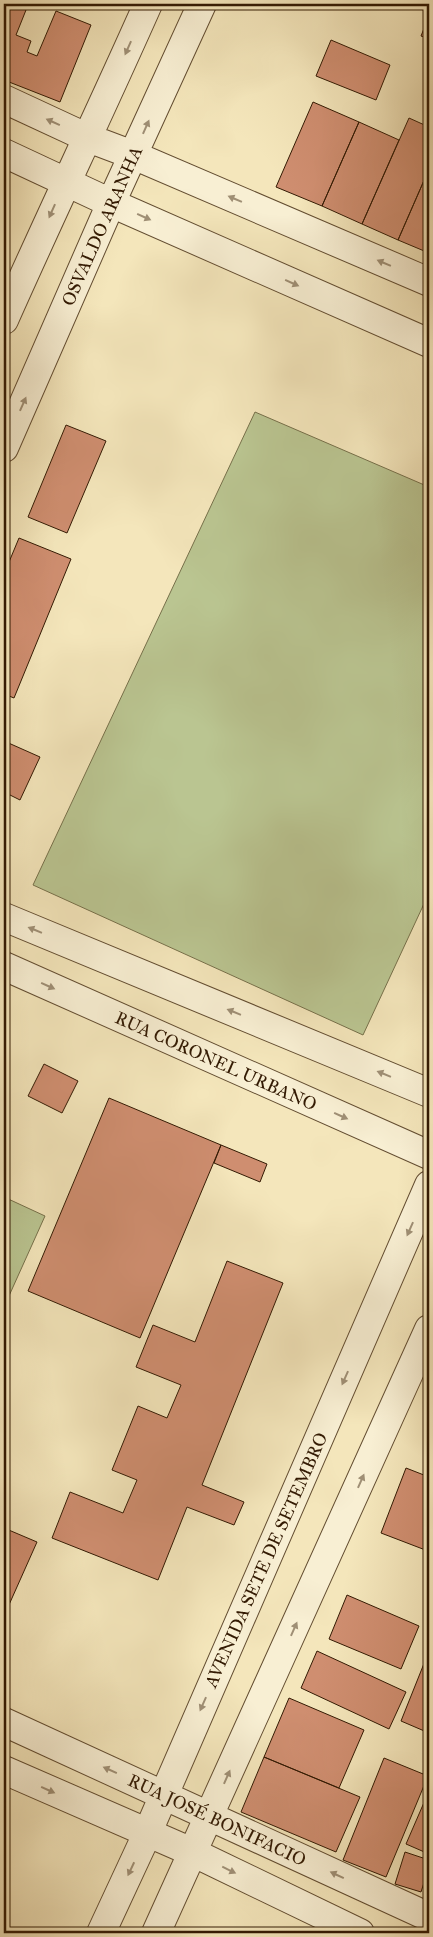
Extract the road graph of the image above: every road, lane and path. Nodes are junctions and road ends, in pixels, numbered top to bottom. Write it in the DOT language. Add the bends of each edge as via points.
graph roads {
  1 [pos="148,4"];
  2 [pos="202,4"];
  3 [pos="4,99"];
  4 [pos="88,138"];
  5 [pos="4,153"];
  6 [pos="133,155"];
  7 [pos="66,181"];
  8 [pos="111,203"];
  9 [pos="429,282"];
  10 [pos="4,320"];
  11 [pos="429,343"];
  12 [pos="4,448"];
  13 [pos="4,917"];
  14 [pos="4,966"];
  15 [pos="429,1093"];
  16 [pos="429,1155"];
  17 [pos="429,1185"];
  18 [pos="429,1329"];
  19 [pos="4,1722"];
  20 [pos="4,1770"];
  21 [pos="164,1795"];
  22 [pos="209,1817"];
  23 [pos="147,1834"];
  24 [pos="192,1852"];
  25 [pos="375,1893"];
  26 [pos="429,1917"];
  27 [pos="357,1932"];
  28 [pos="101,1933"];
  29 [pos="156,1933"];
  1 -- 4 [label="street, one-way"];
  6 -- 2 [label="street, OSVALDO ARANHA, one-way"];
  4 -- 3 [label="street, one-way"];
  4 -- 6 [label="street"];
  4 -- 7 [label="street"];
  5 -- 7 [label="street"];
  6 -- 8 [label="street, OSVALDO ARANHA"];
  9 -- 6 [label="street, one-way"];
  7 -- 8 [label="street"];
  7 -- 10 [label="street, one-way"];
  8 -- 11 [label="street, one-way"];
  12 -- 8 [label="street, OSVALDO ARANHA, one-way"];
  15 -- 13 [label="street, one-way"];
  14 -- 16 [label="street, RUA CORONEL URBANO, one-way"];
  17 -- 21 [label="street, AVENIDA SETE DE SETEMBRO, one-way"];
  22 -- 18 [label="street, one-way"];
  21 -- 19 [label="street, RUA JOSÉ BONIFACIO, one-way"];
  20 -- 23 [label="street, one-way"];
  21 -- 22 [label="street, RUA JOSÉ BONIFACIO"];
  21 -- 23 [label="street, AVENIDA SETE DE SETEMBRO"];
  22 -- 24 [label="street"];
  25 -- 22 [label="street, RUA JOSÉ BONIFACIO, one-way"];
  23 -- 24 [label="street"];
  23 -- 28 [label="street, AVENIDA SETE DE SETEMBRO, one-way"];
  24 -- 27 [label="street, one-way"];
  24 -- 29 [label="street"];
  25 -- 26 [label="street, RUA JOSÉ BONIFACIO"];
  25 -- 27 [label="street"];
}
